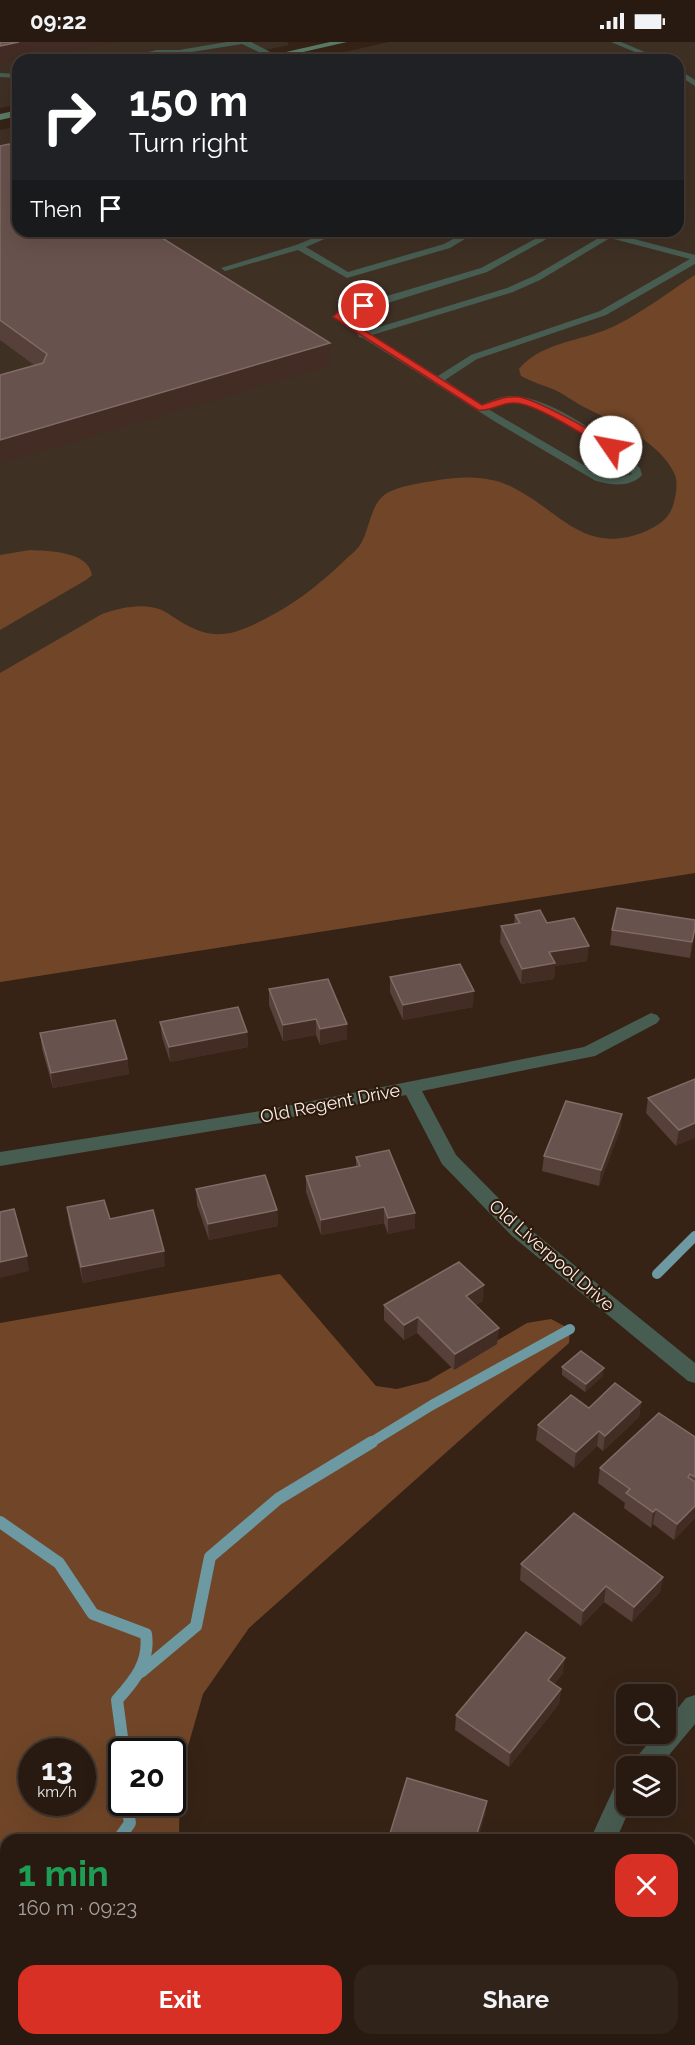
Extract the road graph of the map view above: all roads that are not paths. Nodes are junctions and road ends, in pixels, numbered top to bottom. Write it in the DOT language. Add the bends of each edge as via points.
graph roads {
  1 [pos="240,42"];
  2 [pos="245,42"];
  3 [pos="343,42"];
  4 [pos="615,42"];
  5 [pos="147,54"];
  6 [pos="270,54"];
  7 [pos="284,54"];
  8 [pos="645,54"];
  9 [pos="325,237"];
  10 [pos="463,237"];
  11 [pos="546,237"];
  12 [pos="606,237"];
  13 [pos="616,237"];
  14 [pos="299,248"];
  15 [pos="695,259"];
  16 [pos="225,268"];
  17 [pos="362,334"];
  18 [pos="438,380"];
  19 [pos="482,408"];
  20 [pos="651,1019"];
  21 [pos="411,1087"];
  22 [pos="0,1159"];
  23 [pos="695,1375"];
  24 [pos="695,1706"];
  25 [pos="653,1756"];
  26 [pos="616,1811"];
  27 [pos="606,1834"];
  1 -- 5 [label="lane"];
  2 -- 6 [label="lane"];
  3 -- 7 [label="street"];
  4 -- 8 [label="lane"];
  9 -- 14 [label="lane"];
  10 -- 14 [label="lane" via="447,246 347,275"];
  11 -- 17 [label="lane" via="484,270 338,314 340,320"];
  12 -- 17 [label="lane" via="510,290"];
  13 -- 15 [label="lane"];
  14 -- 16 [label="lane"];
  15 -- 18 [label="lane" via="603,313 474,357"];
  17 -- 18 [label="lane"];
  18 -- 19 [label="lane"];
  19 -- 19 [label="lane" via="600,479 618,482 638,475 611,447 545,410 514,399"];
  20 -- 21 [label="street, Old Regent Drive" via="589,1052"];
  21 -- 22 [label="street, Old Regent Drive" via="261,1117"];
  21 -- 23 [label="street, Old Liverpool Drive" via="449,1159 519,1231"];
  24 -- 25 [label="street"];
  26 -- 27 [label="street"];
}
